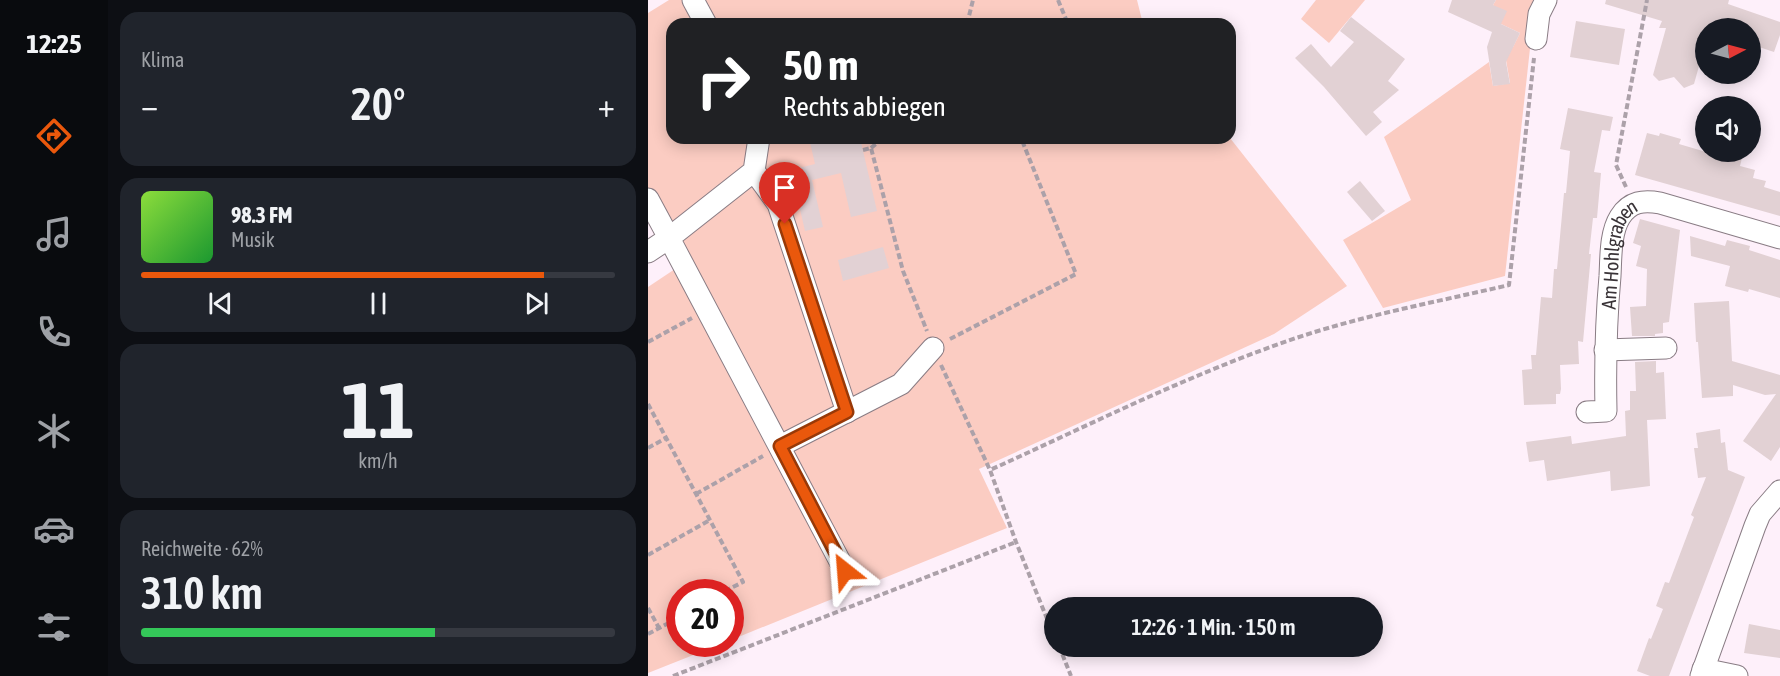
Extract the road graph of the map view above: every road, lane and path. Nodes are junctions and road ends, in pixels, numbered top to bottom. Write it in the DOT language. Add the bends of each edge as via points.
graph roads {
  1 [pos="693,0"];
  2 [pos="973,0"];
  3 [pos="1058,0"];
  4 [pos="1546,0"];
  5 [pos="1647,0"];
  6 [pos="703,18"];
  7 [pos="968,18"];
  8 [pos="1066,18"];
  9 [pos="1536,39"];
  10 [pos="758,144"];
  11 [pos="876,144"];
  12 [pos="1023,144"];
  13 [pos="871,148"];
  14 [pos="863,150"];
  15 [pos="754,171"];
  16 [pos="648,199"];
  17 [pos="1634,204"];
  18 [pos="669,237"];
  19 [pos="1780,238"];
  20 [pos="648,252"];
  21 [pos="707,309"];
  22 [pos="648,342"];
  23 [pos="933,348"];
  24 [pos="1666,348"];
  25 [pos="1605,350"];
  26 [pos="648,404"];
  27 [pos="847,412"];
  28 [pos="1587,412"];
  29 [pos="666,438"];
  30 [pos="780,446"];
  31 [pos="648,448"];
  32 [pos="990,470"];
  33 [pos="1780,491"];
  34 [pos="696,494"];
  35 [pos="710,520"];
  36 [pos="1016,542"];
  37 [pos="648,555"];
  38 [pos="845,571"];
  39 [pos="740,579"];
  40 [pos="648,608"];
  41 [pos="1044,611"];
  42 [pos="666,624"];
  43 [pos="659,628"];
  44 [pos="648,634"];
  45 [pos="1063,657"];
  46 [pos="1702,673"];
  47 [pos="673,676"];
  48 [pos="1071,676"];
  49 [pos="1737,676"];
  1 -- 6 [label="street"];
  2 -- 7 [label="path"];
  3 -- 8 [label="path"];
  4 -- 9 [label="street" via="1539,14"];
  5 -- 17 [label="path" via="1616,165"];
  9 -- 32 [label="path" via="1509,285 1351,322 1281,343 1223,365"];
  10 -- 15 [label="street"];
  11 -- 13 [label="path"];
  12 -- 23 [label="path" via="1076,274"];
  13 -- 14 [label="path"];
  13 -- 23 [label="path" via="903,271"];
  15 -- 18 [label="street"];
  15 -- 27 [label="street" via="778,204"];
  16 -- 18 [label="street"];
  17 -- 19 [label="street, Am Hohlgraben" via="1660,203"];
  17 -- 25 [label="street, Am Hohlgraben" via="1621,215 1613,237"];
  18 -- 20 [label="street"];
  18 -- 21 [label="street"];
  21 -- 22 [label="path"];
  21 -- 30 [label="street"];
  23 -- 27 [label="street" via="901,384"];
  23 -- 32 [label="path"];
  24 -- 25 [label="street"];
  25 -- 28 [label="street, Am Hohlgraben" via="1606,411"];
  26 -- 29 [label="path"];
  27 -- 30 [label="street"];
  29 -- 31 [label="path"];
  29 -- 34 [label="path"];
  30 -- 34 [label="path"];
  30 -- 38 [label="street"];
  32 -- 36 [label="path"];
  33 -- 46 [label="street" via="1755,526"];
  34 -- 35 [label="path"];
  35 -- 37 [label="path"];
  35 -- 39 [label="path"];
  36 -- 41 [label="path"];
  36 -- 47 [label="path"];
  40 -- 43 [label="path"];
  42 -- 43 [label="path"];
  43 -- 44 [label="path"];
  45 -- 48 [label="path"];
  46 -- 49 [label="street"];
}
